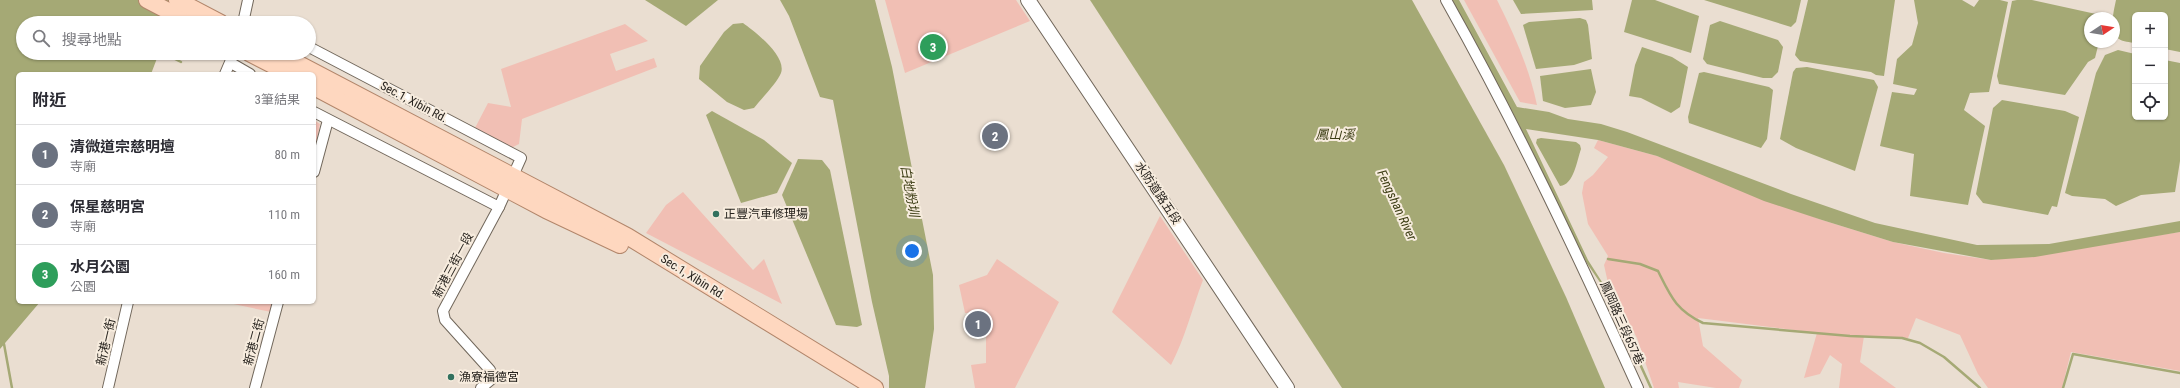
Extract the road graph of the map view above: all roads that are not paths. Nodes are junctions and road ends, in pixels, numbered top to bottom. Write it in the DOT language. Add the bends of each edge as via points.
graph roads {
  1 [pos="147,0"];
  2 [pos="176,0"];
  3 [pos="248,0"];
  4 [pos="1028,0"];
  5 [pos="1446,0"];
  6 [pos="178,16"];
  7 [pos="207,16"];
  8 [pos="245,16"];
  9 [pos="316,51"];
  10 [pos="232,60"];
  11 [pos="235,60"];
  12 [pos="269,60"];
  13 [pos="285,60"];
  14 [pos="294,69"];
  15 [pos="226,72"];
  16 [pos="248,72"];
  17 [pos="316,81"];
  18 [pos="316,88"];
  19 [pos="316,113"];
  20 [pos="328,120"];
  21 [pos="316,165"];
  22 [pos="510,183"];
  23 [pos="499,207"];
  24 [pos="128,304"];
  25 [pos="277,304"];
  26 [pos="872,386"];
  27 [pos="108,388"];
  28 [pos="255,388"];
  29 [pos="482,388"];
  30 [pos="854,388"];
  31 [pos="1287,388"];
  32 [pos="1638,388"];
  1 -- 6 [label="main road"];
  2 -- 7 [label="main road"];
  3 -- 8 [label="street"];
  4 -- 31 [label="street, 水防道路五段"];
  5 -- 32 [label="street, 鳳岡路三段657巷" via="1490,78 1583,268"];
  9 -- 22 [label="street, Sec.1, Xibin Rd." via="521,158"];
  10 -- 15 [label="street"];
  11 -- 16 [label="street"];
  12 -- 14 [label="main road"];
  13 -- 14 [label="main road"];
  17 -- 22 [label="main road, Sec.1, Xibin Rd."];
  18 -- 22 [label="main road, Sec.1, Xibin Rd."];
  19 -- 20 [label="street"];
  20 -- 21 [label="street"];
  20 -- 23 [label="street"];
  22 -- 23 [label="street, Sec.1, Xibin Rd."];
  22 -- 26 [label="main road, Sec.1, Xibin Rd." via="627,236"];
  22 -- 30 [label="main road, Sec.1, Xibin Rd." via="617,244"];
  23 -- 29 [label="street, 新港三街一段" via="443,311 445,320 490,370 493,378"];
  24 -- 27 [label="street, 新港一街"];
  25 -- 28 [label="street, 新港二街"];
}
